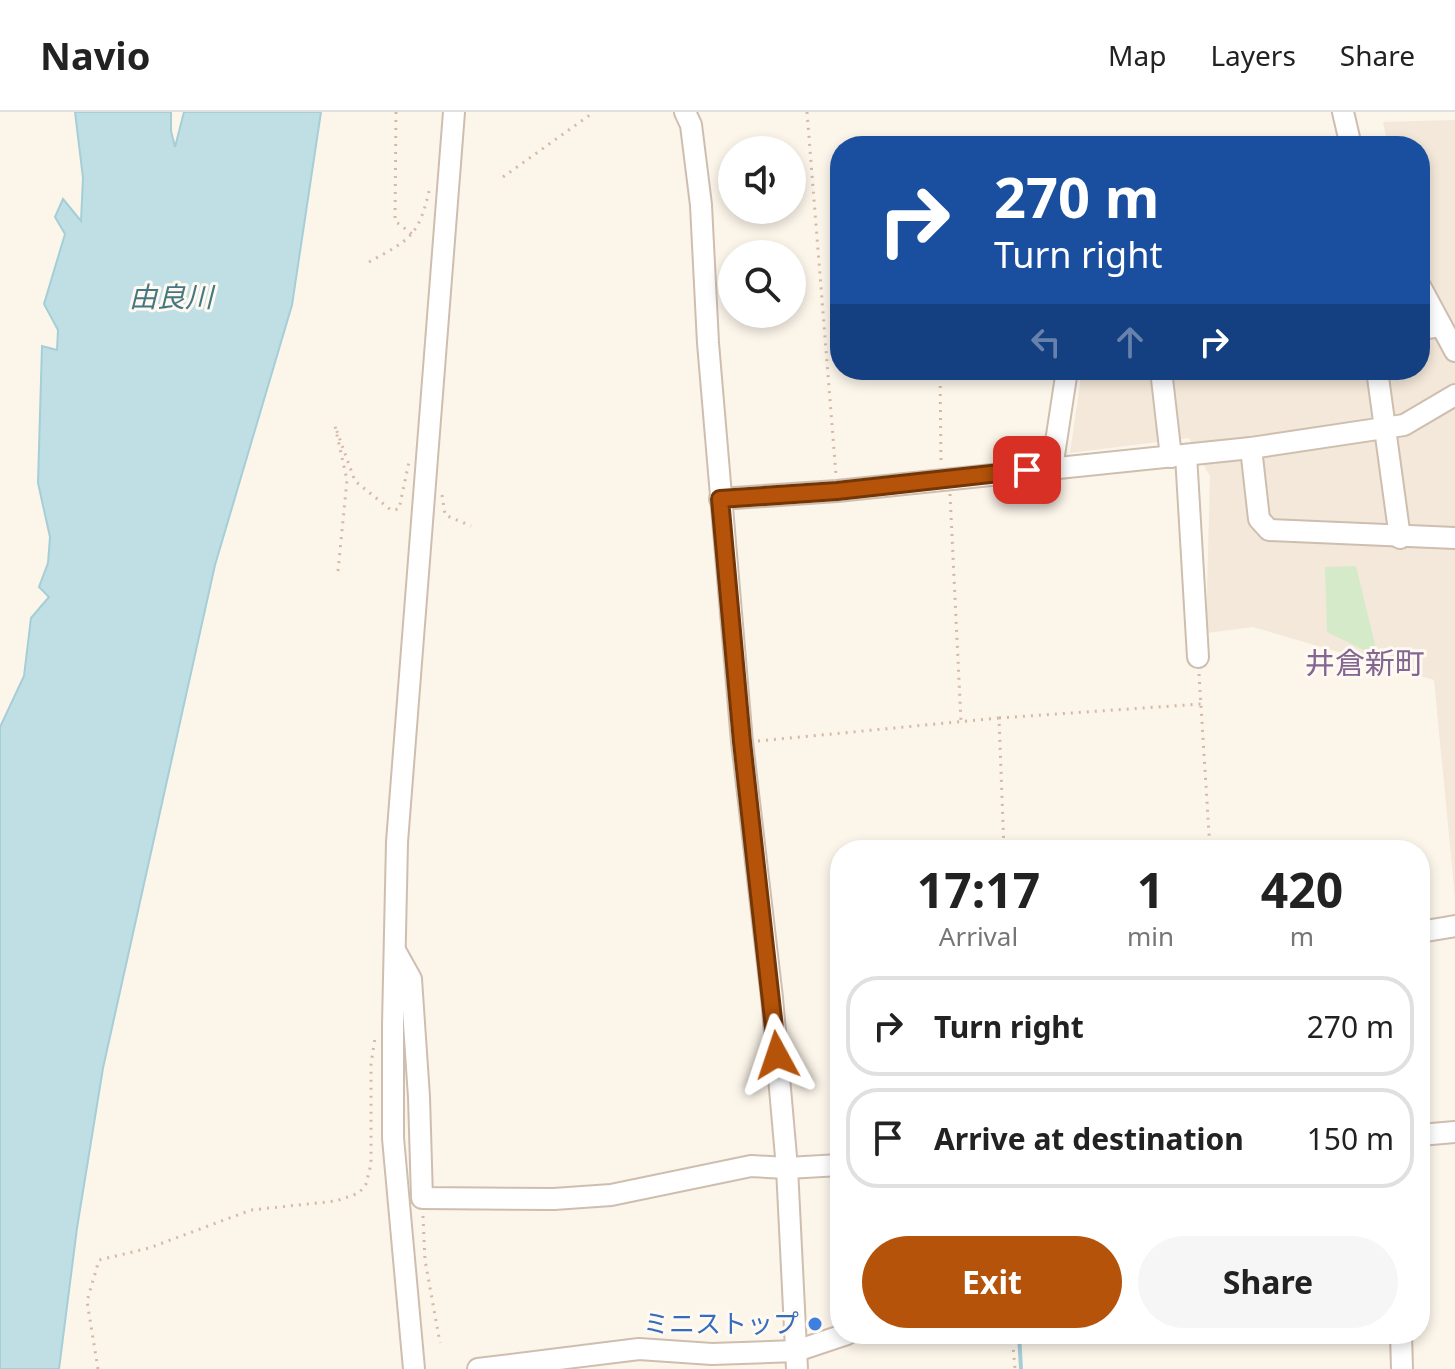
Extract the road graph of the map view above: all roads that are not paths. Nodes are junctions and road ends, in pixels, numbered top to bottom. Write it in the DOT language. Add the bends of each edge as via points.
graph roads {
  1 [pos="454,112"];
  2 [pos="685,112"];
  3 [pos="1343,112"];
  4 [pos="1349,136"];
  5 [pos="1430,328"];
  6 [pos="1455,351"];
  7 [pos="1065,380"];
  8 [pos="1163,380"];
  9 [pos="1378,380"];
  10 [pos="1455,395"];
  11 [pos="1385,429"];
  12 [pos="1251,448"];
  13 [pos="1178,456"];
  14 [pos="1052,468"];
  15 [pos="720,499"];
  16 [pos="1400,538"];
  17 [pos="1455,538"];
  18 [pos="1198,657"];
  19 [pos="1455,926"];
  20 [pos="1430,930"];
  21 [pos="394,948"];
  22 [pos="1455,1132"];
  23 [pos="1430,1134"];
  24 [pos="830,1166"];
  25 [pos="787,1168"];
  26 [pos="830,1343"];
  27 [pos="1401,1344"];
  28 [pos="797,1360"];
  29 [pos="414,1369"];
  30 [pos="478,1369"];
  31 [pos="1402,1369"];
  1 -- 21 [label="street" via="412,632"];
  2 -- 15 [label="street" via="701,205"];
  3 -- 4 [label="street"];
  5 -- 6 [label="street"];
  7 -- 14 [label="street"];
  8 -- 13 [label="street"];
  9 -- 11 [label="street"];
  10 -- 11 [label="street" via="1404,425"];
  11 -- 12 [label="street"];
  11 -- 16 [label="street"];
  12 -- 13 [label="street"];
  12 -- 16 [label="street" via="1259,519 1269,530"];
  13 -- 14 [label="street"];
  13 -- 18 [label="street"];
  14 -- 15 [label="street"];
  15 -- 25 [label="street"];
  16 -- 17 [label="street"];
  19 -- 20 [label="street"];
  21 -- 25 [label="street" via="411,979 422,1198 596,1196 751,1166"];
  21 -- 29 [label="street" via="393,1138"];
  22 -- 23 [label="street"];
  24 -- 25 [label="street"];
  25 -- 28 [label="street"];
  26 -- 28 [label="street"];
  27 -- 31 [label="street"];
  28 -- 30 [label="street" via="639,1349"];
}
